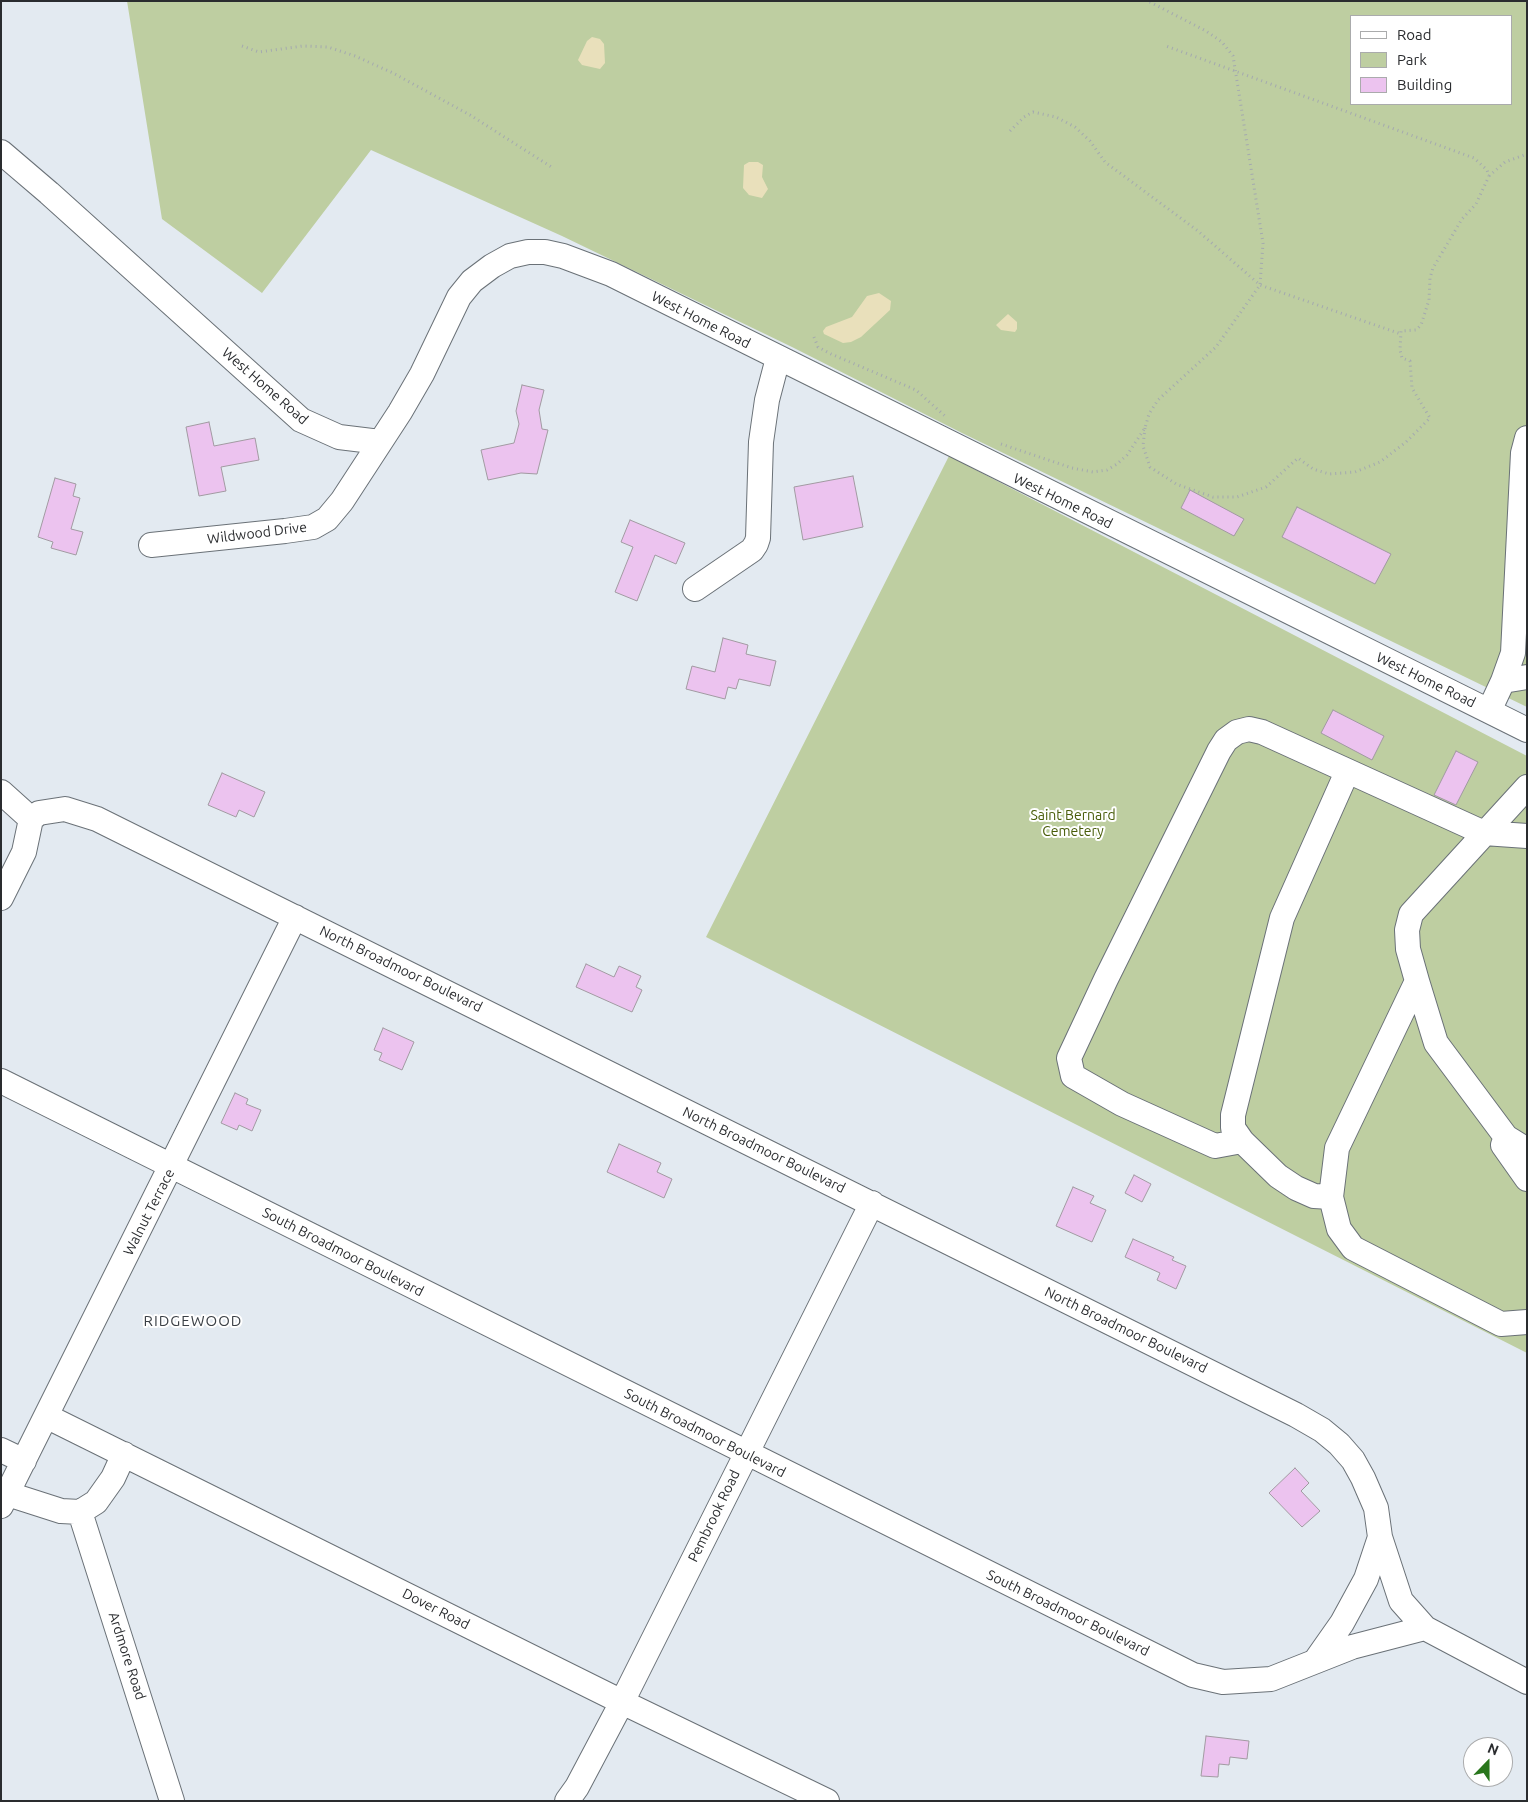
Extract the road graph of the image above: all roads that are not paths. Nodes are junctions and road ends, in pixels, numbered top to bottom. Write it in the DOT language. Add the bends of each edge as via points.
graph roads {
  1 [pos="1,152"];
  2 [pos="778,358"];
  3 [pos="1527,438"];
  4 [pos="380,442"];
  5 [pos="151,545"];
  6 [pos="695,589"];
  7 [pos="1527,677"];
  8 [pos="1503,681"];
  9 [pos="1489,711"];
  10 [pos="1527,730"];
  11 [pos="1346,772"];
  12 [pos="1527,787"];
  13 [pos="1,792"];
  14 [pos="31,819"];
  15 [pos="1484,833"];
  16 [pos="1527,836"];
  17 [pos="1,898"];
  18 [pos="295,917"];
  19 [pos="1416,981"];
  20 [pos="1,1081"];
  21 [pos="1506,1136"];
  22 [pos="1242,1141"];
  23 [pos="1527,1150"];
  24 [pos="172,1166"];
  25 [pos="1527,1179"];
  26 [pos="1331,1197"];
  27 [pos="872,1203"];
  28 [pos="1527,1322"];
  29 [pos="46,1416"];
  30 [pos="1,1450"];
  31 [pos="746,1453"];
  32 [pos="124,1454"];
  33 [pos="24,1461"];
  34 [pos="4,1500"];
  35 [pos="80,1512"];
  36 [pos="1380,1536"];
  37 [pos="1425,1628"];
  38 [pos="1316,1660"];
  39 [pos="1527,1682"];
  40 [pos="622,1702"];
  41 [pos="172,1801"];
  42 [pos="567,1801"];
  43 [pos="827,1801"];
  1 -- 4 [label="street, West Home Road" via="301,420 339,437"];
  2 -- 4 [label="street, West Home Road" via="611,274 563,256 528,252 510,256 492,266 472,281 459,297 422,374"];
  2 -- 6 [label="street" via="761,442 756,544"];
  2 -- 9 [label="street, West Home Road"];
  3 -- 8 [label="street" via="1523,453 1513,653"];
  4 -- 5 [label="street, Wildwood Drive" via="342,501 327,519 313,527"];
  7 -- 8 [label="street"];
  8 -- 9 [label="street"];
  9 -- 10 [label="street, West Home Road"];
  11 -- 15 [label="street"];
  11 -- 22 [label="street" via="1282,918 1233,1115 1233,1128"];
  11 -- 22 [label="street" via="1262,732 1249,729 1226,740 1068,1058 1073,1076 1122,1104 1215,1146"];
  12 -- 15 [label="street"];
  13 -- 14 [label="street"];
  14 -- 17 [label="street" via="24,852"];
  14 -- 18 [label="street, North Broadmoor Boulevard" via="52,810 79,812"];
  15 -- 16 [label="street"];
  15 -- 19 [label="street" via="1411,914 1407,930 1408,949"];
  18 -- 24 [label="street, Walnut Terrace"];
  18 -- 27 [label="street, North Broadmoor Boulevard"];
  19 -- 21 [label="street" via="1436,1043"];
  19 -- 26 [label="street" via="1338,1148"];
  20 -- 24 [label="street, South Broadmoor Boulevard"];
  21 -- 23 [label="street"];
  21 -- 25 [label="street" via="1503,1145"];
  22 -- 26 [label="street" via="1278,1176 1296,1188 1314,1196"];
  24 -- 29 [label="street, Walnut Terrace"];
  24 -- 31 [label="street, South Broadmoor Boulevard"];
  26 -- 28 [label="street" via="1339,1230 1352,1248 1501,1324"];
  27 -- 31 [label="street, Pembrook Road"];
  27 -- 36 [label="street, North Broadmoor Boulevard" via="1322,1430 1353,1460 1364,1478 1376,1508"];
  29 -- 32 [label="street, Dover Road"];
  29 -- 33 [label="street, Walnut Terrace"];
  30 -- 33 [label="street"];
  31 -- 38 [label="street, South Broadmoor Boulevard" via="1193,1675 1223,1682 1247,1682 1290,1673"];
  31 -- 40 [label="street, Pembrook Road"];
  32 -- 35 [label="street" via="113,1478 96,1502"];
  32 -- 40 [label="street, Dover Road"];
  33 -- 34 [label="street, Walnut Terrace"];
  34 -- 35 [label="street"];
  35 -- 41 [label="street, Ardmore Road"];
  36 -- 37 [label="street, North Broadmoor Boulevard" via="1401,1601"];
  36 -- 38 [label="street" via="1366,1579 1342,1623"];
  37 -- 38 [label="street, South Broadmoor Boulevard"];
  37 -- 39 [label="street"];
  40 -- 42 [label="street, Pembrook Road"];
  40 -- 43 [label="street, Dover Road"];
}
